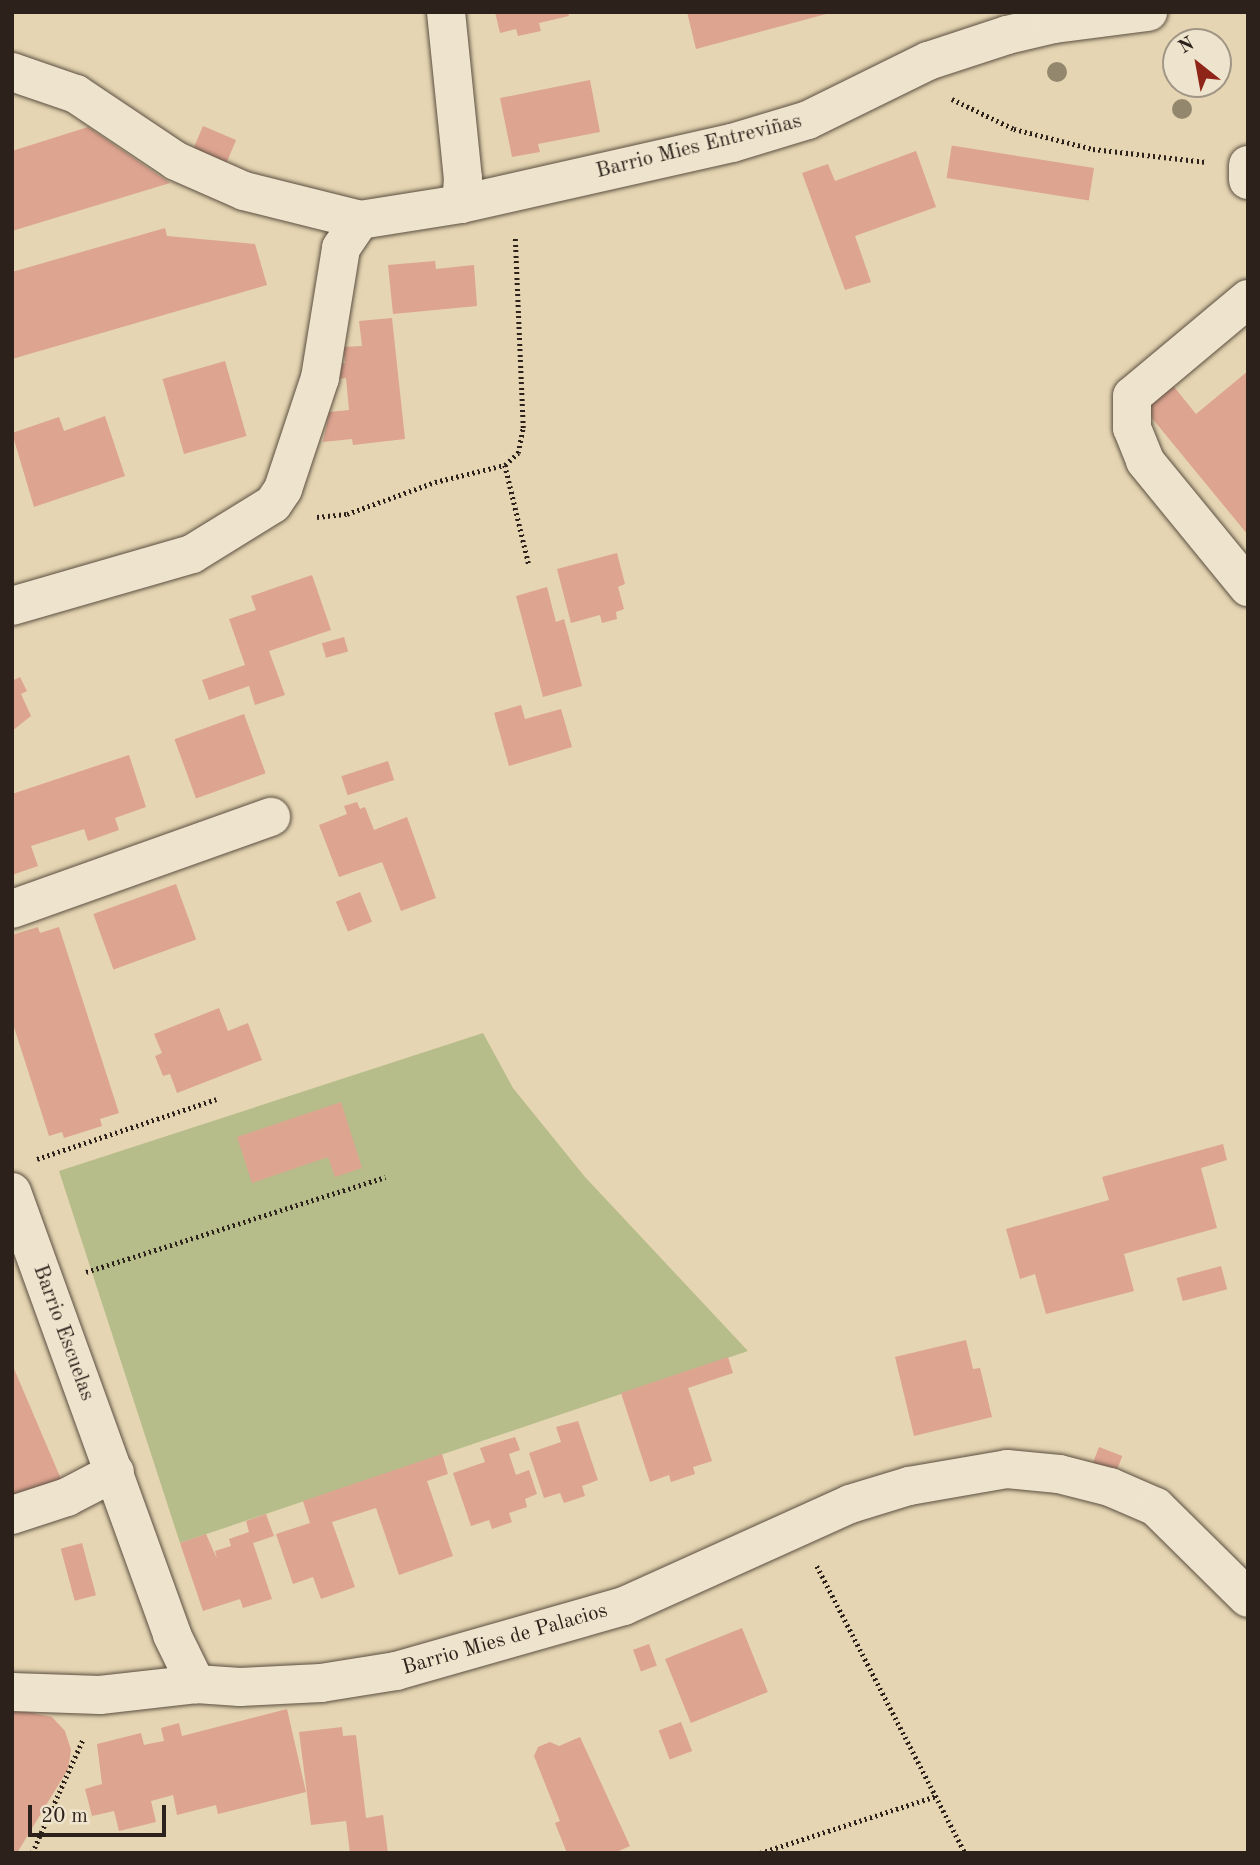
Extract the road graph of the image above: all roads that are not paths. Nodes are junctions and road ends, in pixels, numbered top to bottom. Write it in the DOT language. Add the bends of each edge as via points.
graph roads {
  1 [pos="446,12"];
  2 [pos="1148,12"];
  3 [pos="12,72"];
  4 [pos="461,204"];
  5 [pos="360,220"];
  6 [pos="1248,299"];
  7 [pos="1248,587"];
  8 [pos="12,606"];
  9 [pos="271,817"];
  10 [pos="12,909"];
  11 [pos="19,1178"];
  12 [pos="115,1472"];
  13 [pos="12,1515"];
  14 [pos="1248,1598"];
  15 [pos="197,1684"];
  16 [pos="12,1692"];
  1 -- 4 [label="street" via="463,178"];
  2 -- 4 [label="street, Barrio Mies Entreviñas" via="1054,23 928,61 808,120 732,143"];
  3 -- 5 [label="street" via="76,94 176,161 244,191"];
  4 -- 5 [label="street, Barrio Mies Entreviñas"];
  5 -- 8 [label="street" via="341,248 320,378 284,489 274,504 192,554"];
  6 -- 7 [label="street" via="1132,397 1132,428 1145,461"];
  9 -- 10 [label="street"];
  11 -- 12 [label="street, Barrio Escuelas" via="45,1285"];
  12 -- 13 [label="street" via="67,1497"];
  12 -- 15 [label="street, Barrio Escuelas" via="172,1635"];
  14 -- 15 [label="street, Barrio Mies de Palacios" via="1156,1507 1110,1487 1059,1474 1007,1469 909,1486 850,1504 624,1606 396,1671 321,1683"];
  15 -- 16 [label="street, Barrio Mies de Palacios" via="100,1695"];
}
